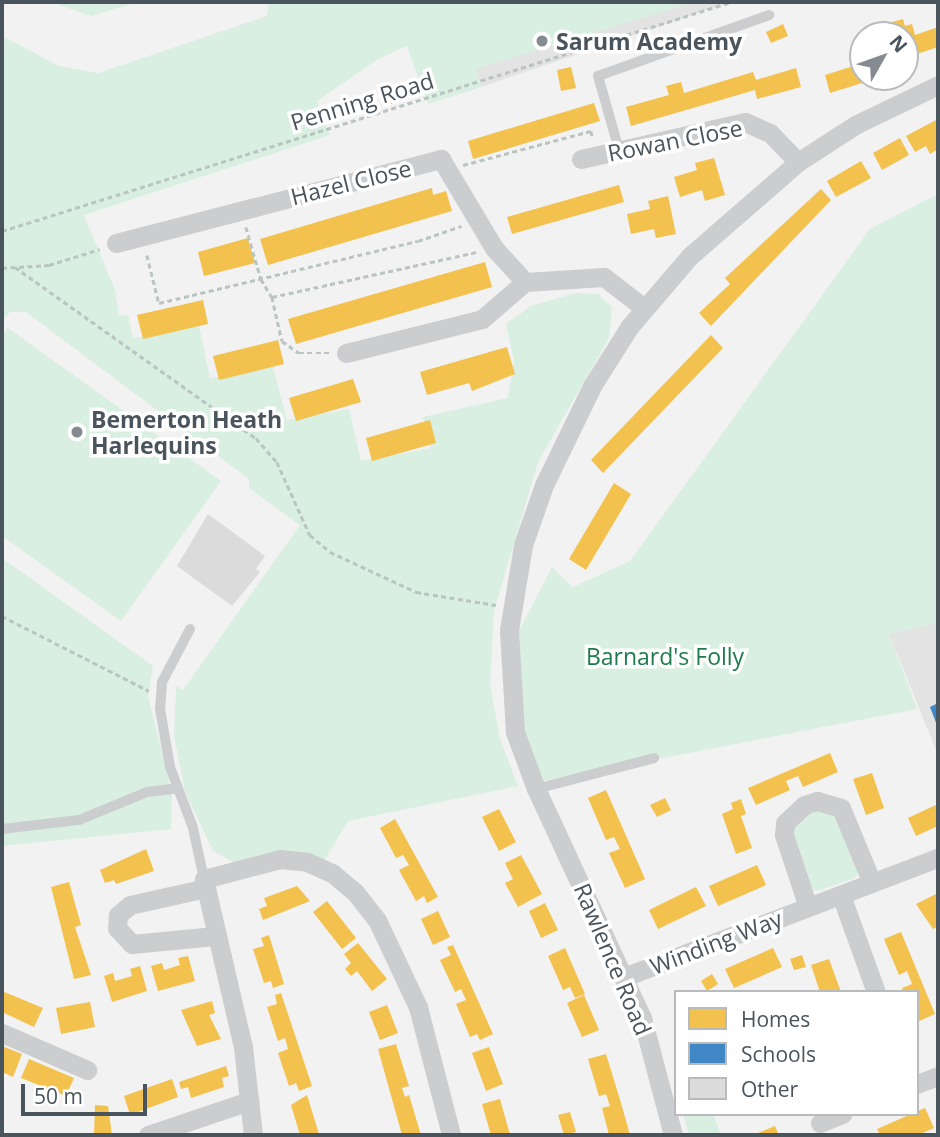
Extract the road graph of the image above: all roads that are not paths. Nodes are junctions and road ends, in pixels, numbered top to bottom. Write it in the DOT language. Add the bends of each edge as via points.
graph roads {
  1 [pos="769,15"];
  2 [pos="938,85"];
  3 [pos="620,150"];
  4 [pos="590,157"];
  5 [pos="798,162"];
  6 [pos="116,243"];
  7 [pos="525,282"];
  8 [pos="644,308"];
  9 [pos="346,353"];
  10 [pos="190,629"];
  11 [pos="654,758"];
  12 [pos="178,788"];
  13 [pos="536,789"];
  14 [pos="2,829"];
  15 [pos="938,858"];
  16 [pos="872,883"];
  17 [pos="205,884"];
  18 [pos="841,895"];
  19 [pos="808,907"];
  20 [pos="215,936"];
  21 [pos="624,978"];
  22 [pos="875,990"];
  23 [pos="2,1033"];
  24 [pos="87,1070"];
  25 [pos="938,1076"];
  26 [pos="919,1083"];
  27 [pos="249,1101"];
  28 [pos="837,1116"];
  29 [pos="820,1123"];
  30 [pos="148,1135"];
  31 [pos="253,1135"];
  32 [pos="451,1135"];
  33 [pos="673,1135"];
  1 -- 3 [label="lane" via="598,76"];
  2 -- 5 [label="street, Rawlence Road" via="857,124"];
  3 -- 4 [label="street, Rowan Close"];
  3 -- 5 [label="street, Rowan Close" via="746,122 770,133"];
  5 -- 8 [label="street, Rawlence Road" via="726,220"];
  6 -- 7 [label="street, Hazel Close" via="441,159 494,248"];
  7 -- 8 [label="street" via="604,277"];
  7 -- 9 [label="street" via="482,319"];
  8 -- 13 [label="street, Rawlence Road" via="609,356 557,454 531,517 511,607 511,700 515,732"];
  10 -- 12 [label="lane" via="168,664 160,696 161,726"];
  11 -- 13 [label="lane"];
  12 -- 14 [label="lane" via="147,792 79,820"];
  12 -- 17 [label="lane" via="193,828"];
  13 -- 21 [label="street, Rawlence Road"];
  15 -- 16 [label="street, Winding Way"];
  16 -- 18 [label="street, Winding Way"];
  16 -- 19 [label="street, Winding Way" via="842,807 817,801 804,805 785,823 784,835"];
  17 -- 20 [label="street"];
  17 -- 20 [label="street" via="130,905 118,915 117,928 132,944"];
  17 -- 32 [label="street" via="268,861 292,859 318,866 355,892 377,920 412,988"];
  18 -- 19 [label="street, Winding Way"];
  18 -- 22 [label="street"];
  19 -- 21 [label="street, Winding Way"];
  20 -- 27 [label="street" via="243,1047"];
  21 -- 33 [label="street, Rawlence Road" via="642,1018"];
  23 -- 24 [label="street"];
  25 -- 26 [label="street"];
  27 -- 30 [label="street"];
  27 -- 31 [label="street"];
  28 -- 29 [label="street"];
}
